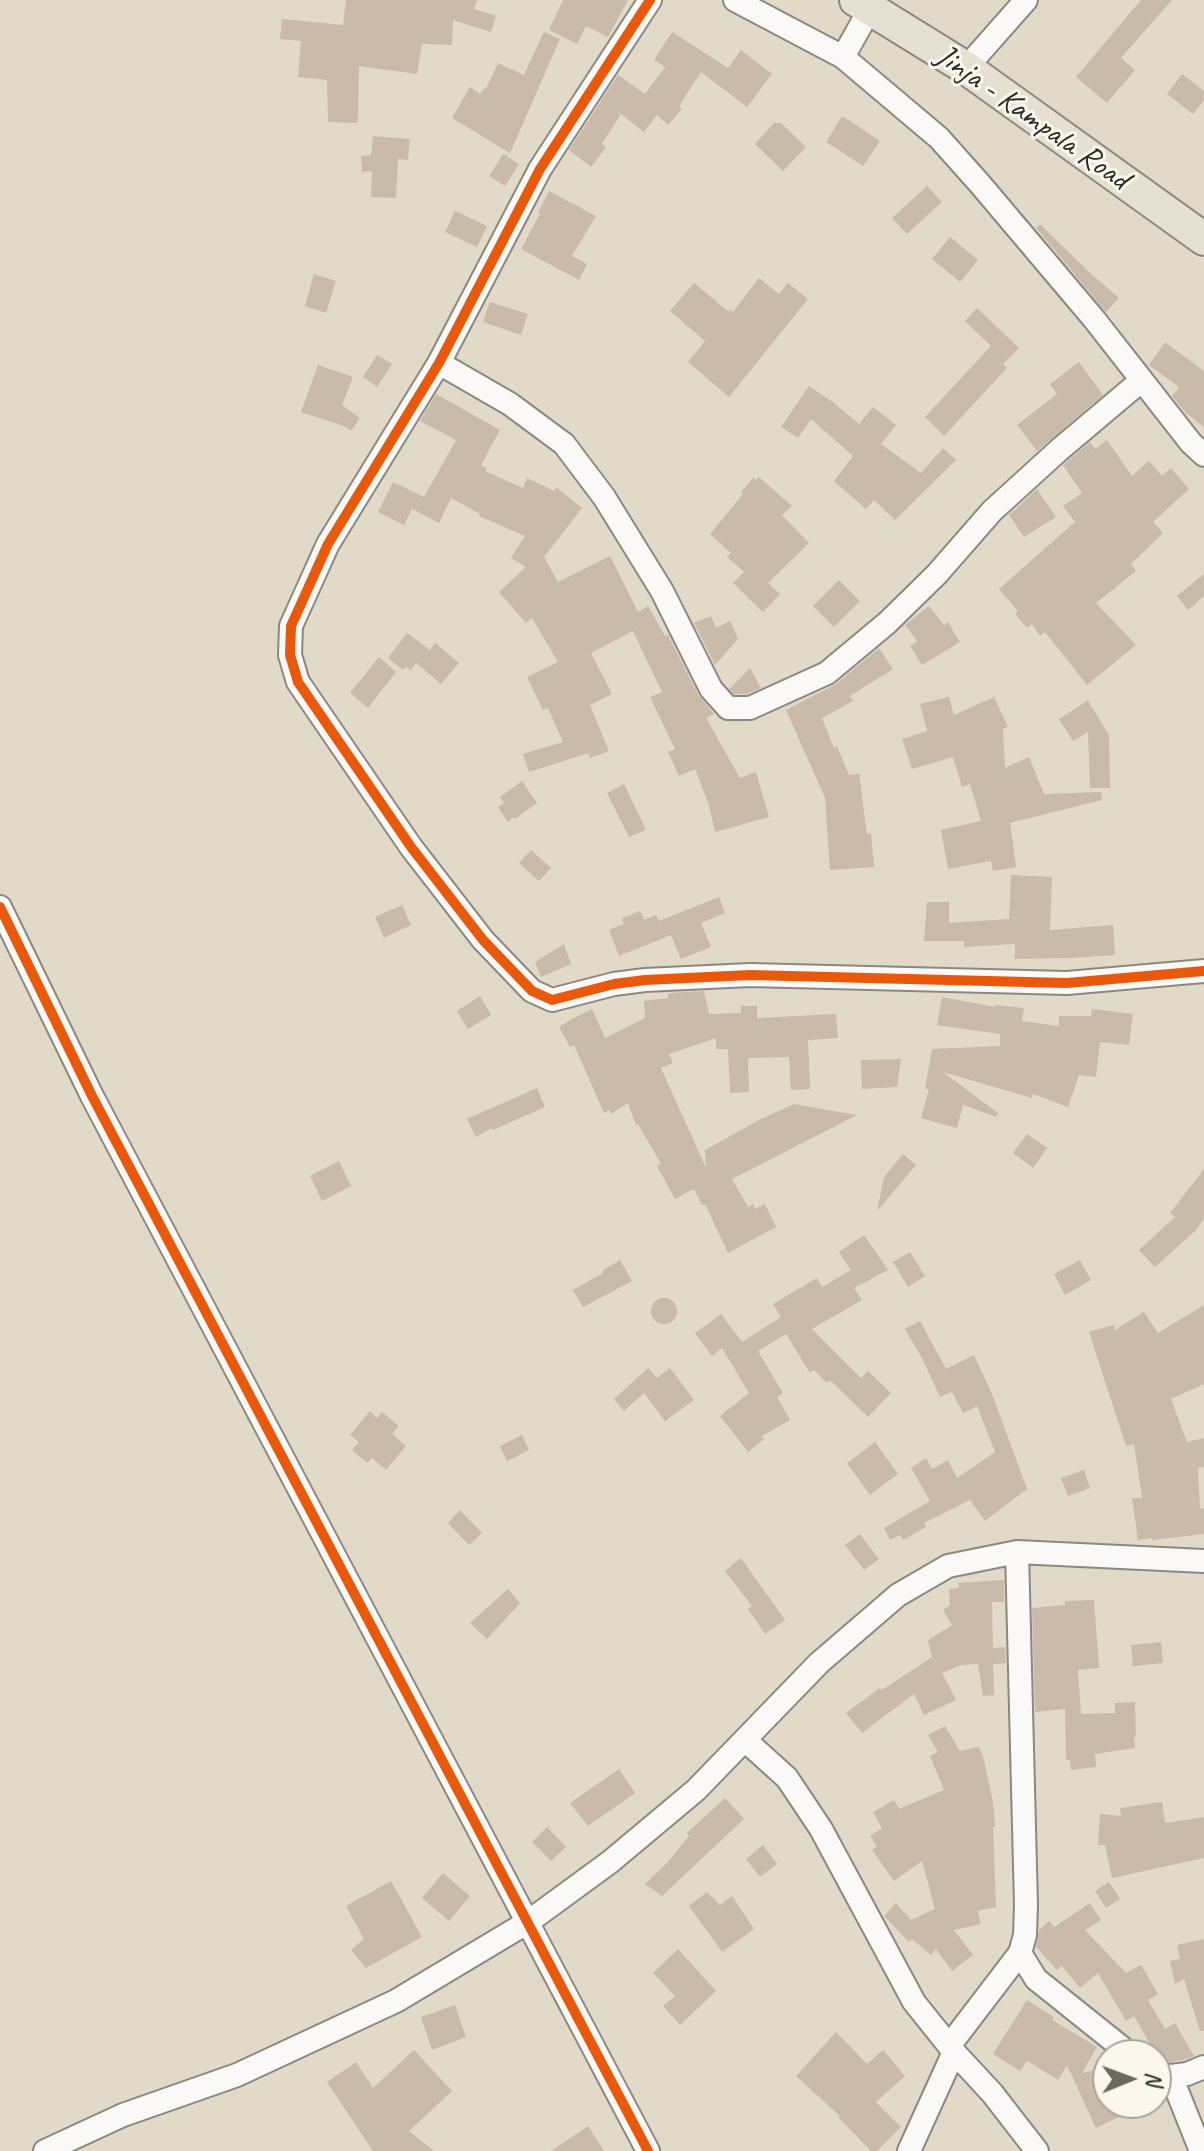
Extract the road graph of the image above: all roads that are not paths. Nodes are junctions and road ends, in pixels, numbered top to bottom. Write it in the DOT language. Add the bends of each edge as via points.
graph roads {
  1 [pos="650,0"];
  2 [pos="735,0"];
  3 [pos="1026,0"];
  4 [pos="863,4"];
  5 [pos="843,57"];
  6 [pos="966,68"];
  7 [pos="1204,239"];
  8 [pos="439,363"];
  9 [pos="1142,380"];
  10 [pos="1204,455"];
  11 [pos="0,907"];
  12 [pos="1204,971"];
  13 [pos="1017,1552"];
  14 [pos="1204,1561"];
  15 [pos="745,1740"];
  16 [pos="528,1922"];
  17 [pos="1020,1953"];
  18 [pos="1111,2039"];
  19 [pos="952,2049"];
  20 [pos="1204,2067"];
  21 [pos="1172,2075"];
  22 [pos="1172,2093"];
  23 [pos="45,2151"];
  24 [pos="648,2151"];
  25 [pos="909,2151"];
  26 [pos="1037,2151"];
  27 [pos="1201,2151"];
  1 -- 8 [label="street" via="540,169"];
  2 -- 5 [label="street"];
  3 -- 6 [label="street"];
  4 -- 5 [label="street"];
  4 -- 6 [label="highway, Jinja - Kampala Road"];
  5 -- 9 [label="street" via="939,138"];
  6 -- 7 [label="highway, Jinja - Kampala Road"];
  8 -- 9 [label="street" via="510,404 564,444 604,497 662,591 711,689 728,708 750,708 827,673 937,574 992,511"];
  8 -- 12 [label="street" via="328,544 291,626 290,655 298,682 411,847 483,940 532,991 552,1000 645,980 750,975 1067,983"];
  9 -- 10 [label="street"];
  11 -- 16 [label="street" via="92,1096"];
  13 -- 14 [label="street"];
  13 -- 15 [label="street" via="948,1566 898,1595 819,1663"];
  13 -- 17 [label="street" via="1026,1905"];
  15 -- 16 [label="street" via="696,1790"];
  15 -- 19 [label="street" via="787,1778 821,1829 914,2002"];
  16 -- 23 [label="street" via="396,2001 237,2075 123,2115"];
  16 -- 24 [label="street"];
  17 -- 18 [label="street" via="1036,1979"];
  17 -- 19 [label="street"];
  19 -- 25 [label="street"];
  19 -- 26 [label="street"];
  20 -- 21 [label="street"];
  22 -- 27 [label="street"];
}
